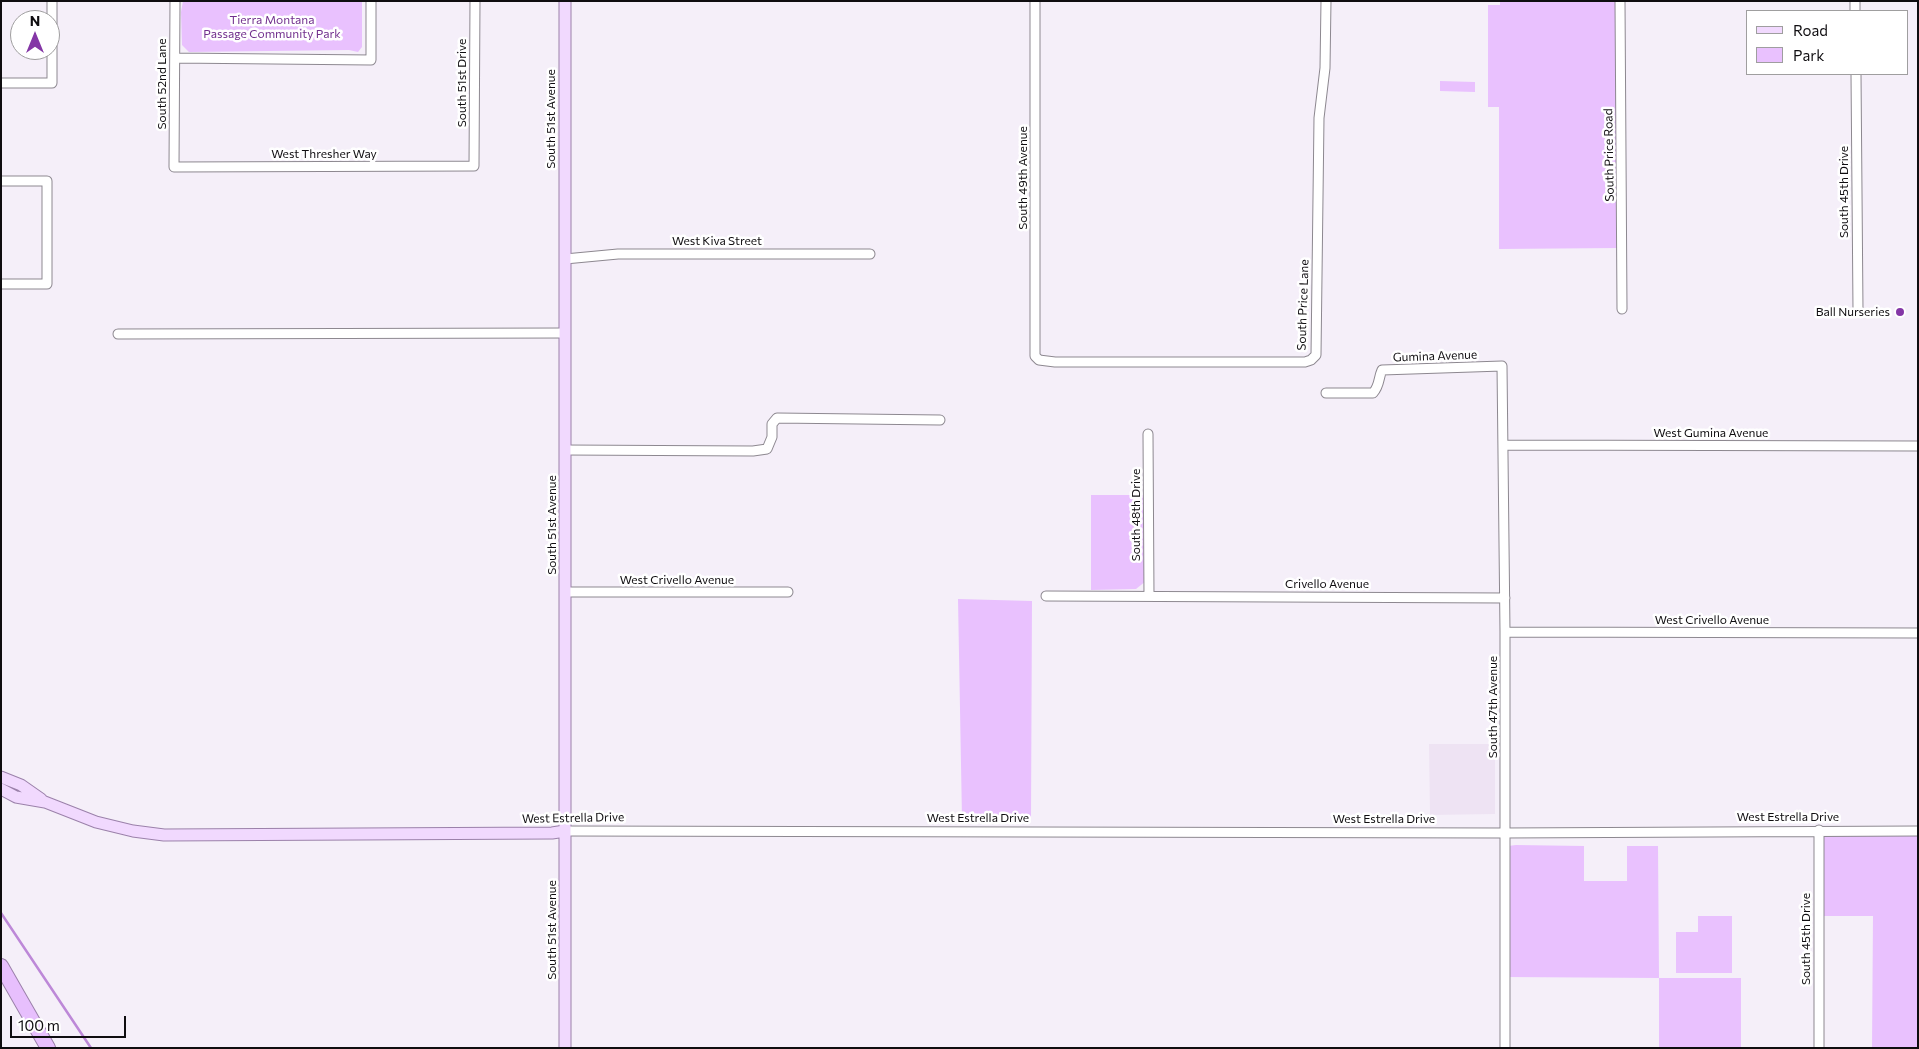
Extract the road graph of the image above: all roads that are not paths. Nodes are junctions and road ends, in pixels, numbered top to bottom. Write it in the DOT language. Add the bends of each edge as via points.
graph roads {
  1 [pos="52,1"];
  2 [pos="175,1"];
  3 [pos="370,1"];
  4 [pos="475,1"];
  5 [pos="565,1"];
  6 [pos="1035,1"];
  7 [pos="1326,1"];
  8 [pos="1620,1"];
  9 [pos="175,58"];
  10 [pos="1856,75"];
  11 [pos="1,83"];
  12 [pos="474,166"];
  13 [pos="174,167"];
  14 [pos="1,181"];
  15 [pos="870,254"];
  16 [pos="565,259"];
  17 [pos="1,284"];
  18 [pos="1622,309"];
  19 [pos="1858,310"];
  20 [pos="565,332"];
  21 [pos="118,334"];
  22 [pos="1035,356"];
  23 [pos="1502,366"];
  24 [pos="1326,393"];
  25 [pos="940,420"];
  26 [pos="1148,434"];
  27 [pos="1504,445"];
  28 [pos="1918,446"];
  29 [pos="565,450"];
  30 [pos="565,592"];
  31 [pos="788,592"];
  32 [pos="1046,596"];
  33 [pos="1149,596"];
  34 [pos="1505,598"];
  35 [pos="1505,632"];
  36 [pos="1918,633"];
  37 [pos="1,777"];
  38 [pos="1,790"];
  39 [pos="44,802"];
  40 [pos="1819,830"];
  41 [pos="565,831"];
  42 [pos="1918,831"];
  43 [pos="1504,833"];
  44 [pos="1,966"];
  45 [pos="48,1048"];
  46 [pos="566,1048"];
  47 [pos="1505,1048"];
  48 [pos="1818,1048"];
  1 -- 11 [label="street" via="52,83"];
  2 -- 9 [label="street, South 52nd Lane"];
  3 -- 9 [label="street" via="370,60"];
  4 -- 12 [label="street, South 51st Drive"];
  5 -- 16 [label="main road, South 51st Avenue"];
  6 -- 22 [label="street, South 49th Avenue"];
  7 -- 22 [label="street, South Price Lane" via="1325,68 1319,118 1316,355 1305,362 1055,362 1039,360"];
  8 -- 18 [label="street, South Price Road"];
  9 -- 13 [label="street, South 52nd Lane"];
  10 -- 19 [label="street, South 45th Drive"];
  12 -- 13 [label="street, West Thresher Way"];
  14 -- 17 [label="street" via="47,181 48,284"];
  15 -- 16 [label="street, West Kiva Street" via="618,254"];
  16 -- 20 [label="main road, South 51st Avenue"];
  20 -- 21 [label="street"];
  20 -- 29 [label="main road, South 51st Avenue"];
  23 -- 24 [label="street, Gumina Avenue" via="1382,370 1379,386 1373,393"];
  23 -- 27 [label="street, South 47th Avenue"];
  25 -- 29 [label="street" via="777,418 772,424 772,437 767,449 753,451"];
  26 -- 33 [label="street, South 48th Drive"];
  27 -- 28 [label="street, West Gumina Avenue"];
  27 -- 34 [label="street, South 47th Avenue"];
  29 -- 30 [label="main road, South 51st Avenue"];
  30 -- 31 [label="street, West Crivello Avenue"];
  30 -- 41 [label="main road, South 51st Avenue"];
  32 -- 33 [label="street"];
  33 -- 34 [label="street, Crivello Avenue"];
  34 -- 35 [label="street, South 47th Avenue"];
  35 -- 36 [label="street, West Crivello Avenue"];
  35 -- 43 [label="street, South 47th Avenue"];
  37 -- 39 [label="main road, West Estrella Drive" via="21,785"];
  38 -- 39 [label="main road, West Estrella Drive"];
  39 -- 41 [label="main road, West Estrella Drive" via="96,822 164,835"];
  40 -- 42 [label="street, West Estrella Drive"];
  40 -- 43 [label="street, West Estrella Drive"];
  40 -- 48 [label="street, South 45th Drive"];
  41 -- 43 [label="street, West Estrella Drive"];
  41 -- 46 [label="main road, South 51st Avenue"];
  43 -- 47 [label="street, South 47th Avenue"];
  44 -- 45 [label="highway"];
}
